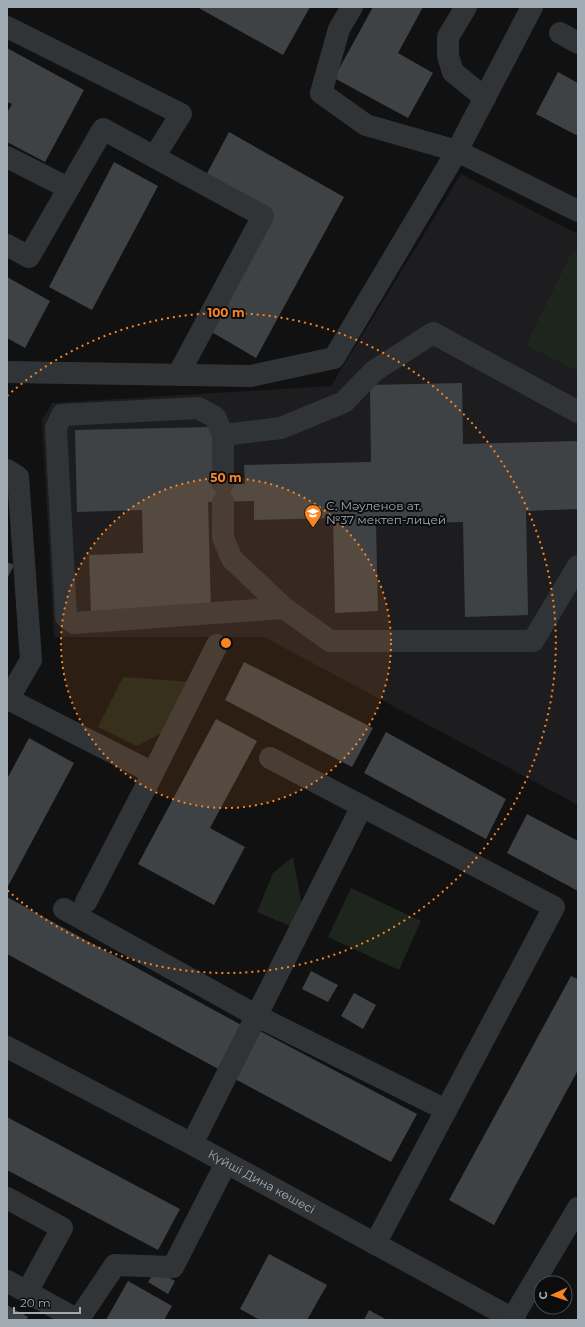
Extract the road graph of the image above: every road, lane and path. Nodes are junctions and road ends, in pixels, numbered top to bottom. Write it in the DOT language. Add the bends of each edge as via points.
graph roads {
  1 [pos="352,7"];
  2 [pos="466,7"];
  3 [pos="532,7"];
  4 [pos="7,27"];
  5 [pos="485,98"];
  6 [pos="457,151"];
  7 [pos="7,157"];
  8 [pos="154,157"];
  9 [pos="68,188"];
  10 [pos="578,211"];
  11 [pos="7,245"];
  12 [pos="7,372"];
  13 [pos="178,375"];
  14 [pos="578,412"];
  15 [pos="223,435"];
  16 [pos="7,470"];
  17 [pos="15,536"];
  18 [pos="578,566"];
  19 [pos="284,608"];
  20 [pos="217,645"];
  21 [pos="8,700"];
  22 [pos="270,758"];
  23 [pos="154,773"];
  24 [pos="362,806"];
  25 [pos="86,902"];
  26 [pos="64,909"];
  27 [pos="257,1016"];
  28 [pos="7,1047"];
  29 [pos="446,1110"];
  30 [pos="192,1144"];
  31 [pos="226,1163"];
  32 [pos="7,1198"];
  33 [pos="578,1208"];
  34 [pos="375,1244"];
  35 [pos="7,1281"];
  36 [pos="27,1292"];
  37 [pos="513,1319"];
  38 [pos="78,1320"];
  1 -- 6 [label="street" via="340,29 321,93 366,125"];
  2 -- 5 [label="street" via="448,38 448,56 453,72"];
  3 -- 5 [label="street"];
  4 -- 8 [label="street" via="181,114"];
  5 -- 6 [label="street"];
  6 -- 10 [label="street"];
  6 -- 13 [label="street" via="334,358 251,376"];
  7 -- 9 [label="street"];
  8 -- 9 [label="street" via="103,129"];
  8 -- 13 [label="street" via="263,216"];
  9 -- 11 [label="street" via="29,257"];
  12 -- 13 [label="street"];
  14 -- 15 [label="street" via="433,333 374,371 344,402 281,428"];
  15 -- 19 [label="street" via="224,538 232,559"];
  15 -- 19 [label="street" via="215,417 198,408 62,415 56,428 66,617 74,623"];
  16 -- 17 [label="street" via="18,477"];
  17 -- 21 [label="street" via="31,660"];
  18 -- 19 [label="street" via="533,640 330,641"];
  20 -- 23 [label="street"];
  21 -- 23 [label="street"];
  22 -- 24 [label="street"];
  23 -- 25 [label="street"];
  24 -- 27 [label="street"];
  24 -- 29 [label="street" via="554,907"];
  26 -- 27 [label="street"];
  27 -- 29 [label="street"];
  27 -- 30 [label="street"];
  28 -- 30 [label="street, Күйші Дина көшесі"];
  29 -- 34 [label="street"];
  30 -- 31 [label="street, Күйші Дина көшесі"];
  31 -- 34 [label="street, Күйші Дина көшесі"];
  31 -- 38 [label="street" via="173,1267 115,1265"];
  32 -- 36 [label="street" via="62,1228"];
  33 -- 37 [label="street"];
  34 -- 37 [label="street, Күйші Дина көшесі"];
  35 -- 36 [label="street"];
  36 -- 38 [label="street"];
}
